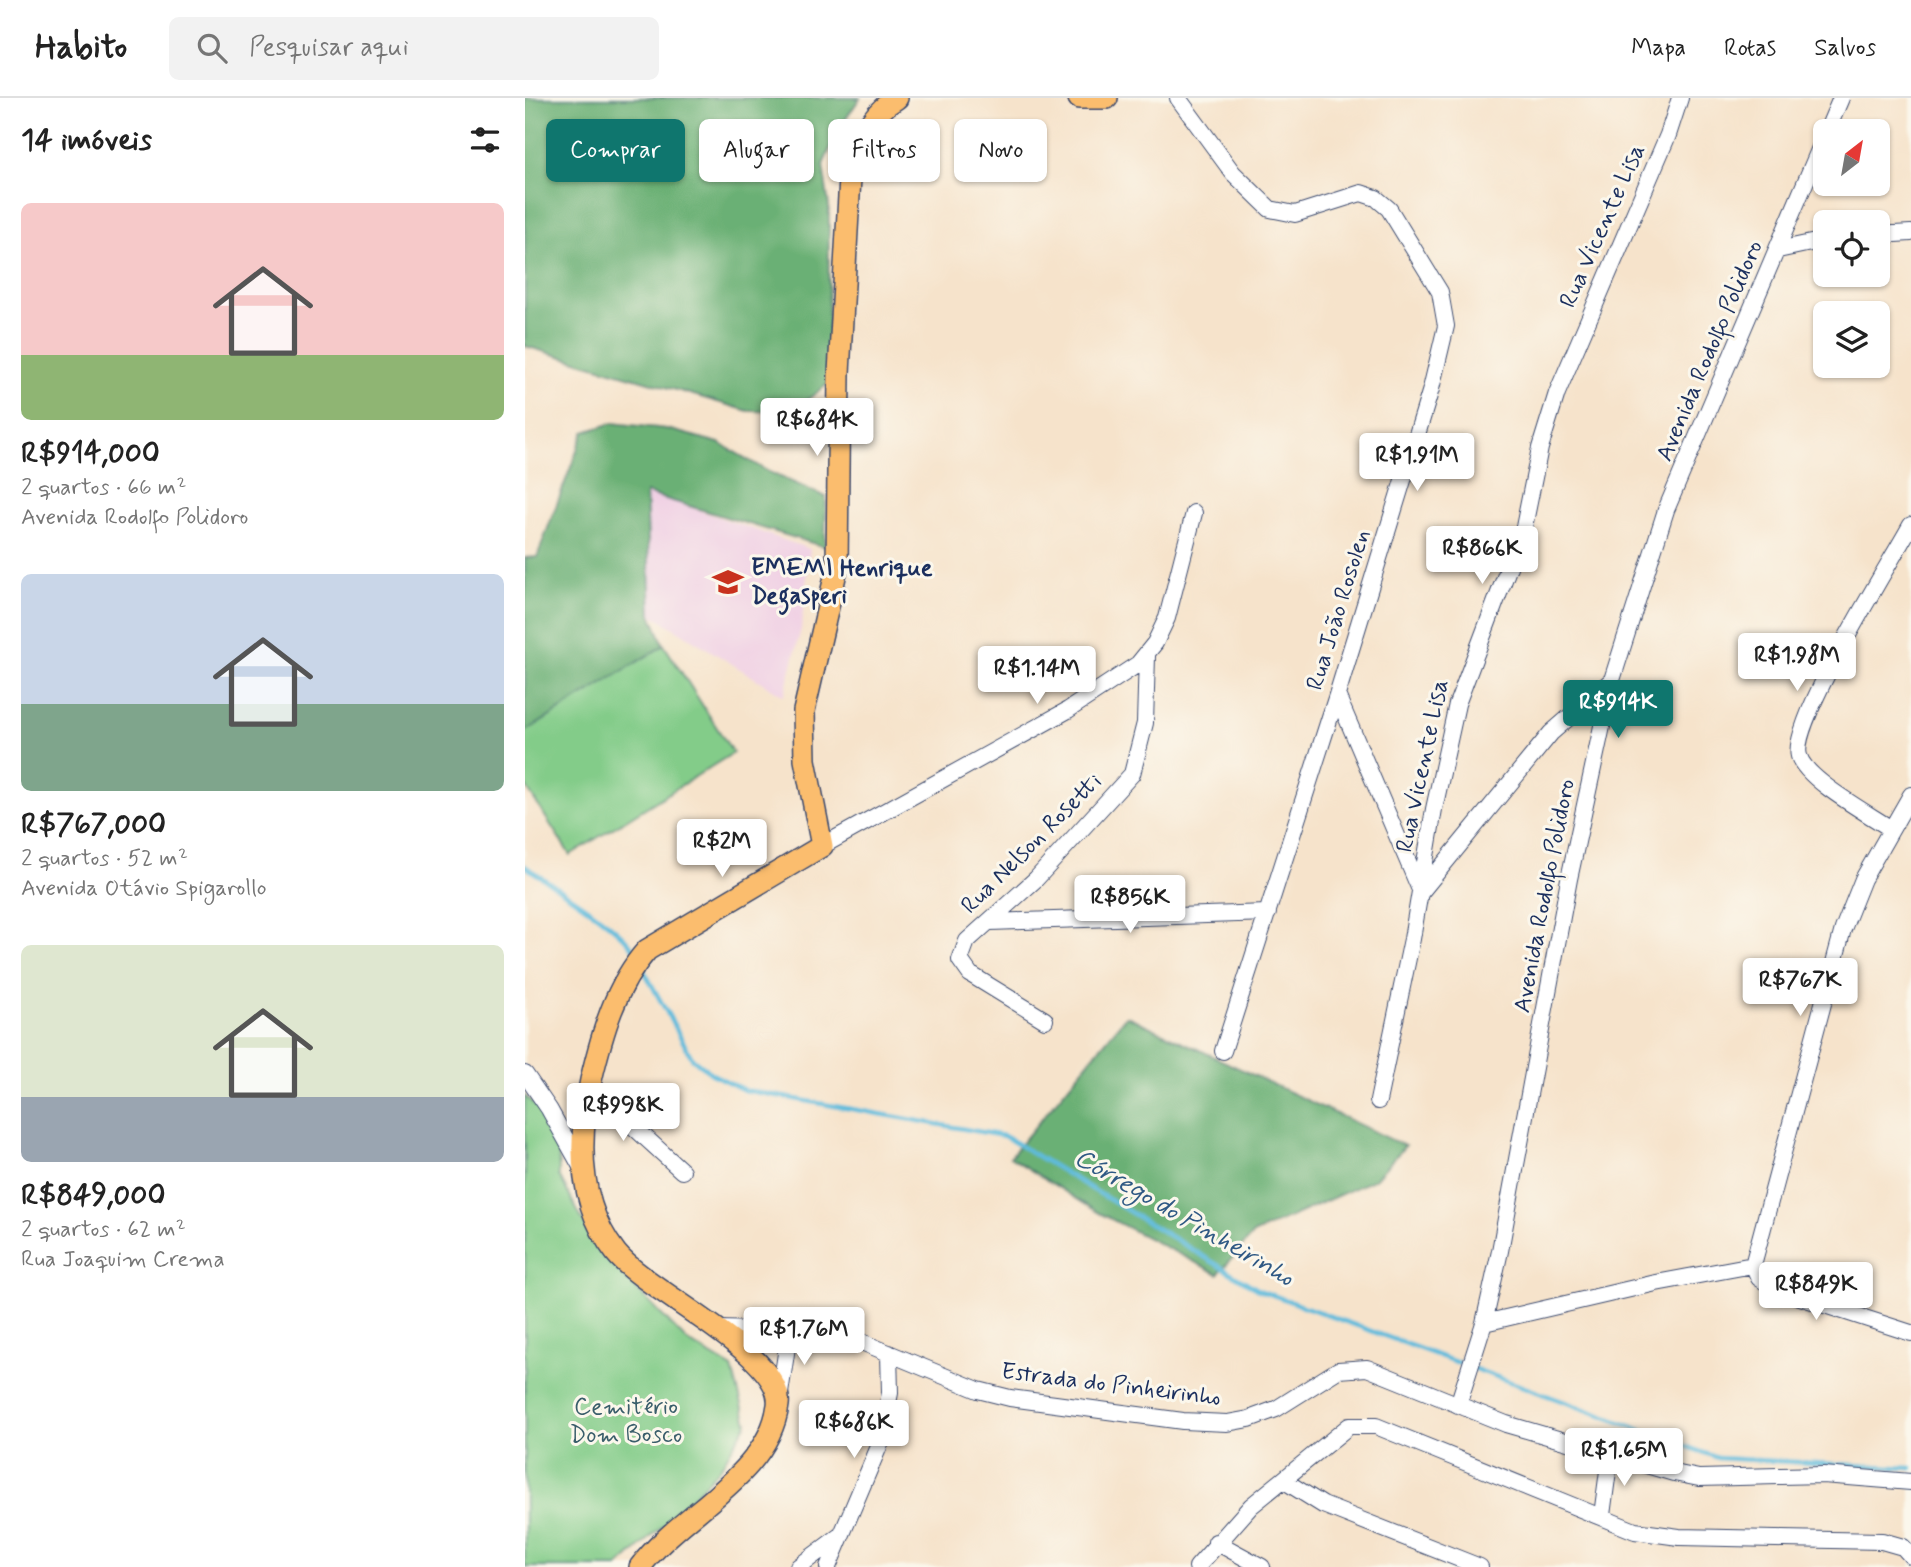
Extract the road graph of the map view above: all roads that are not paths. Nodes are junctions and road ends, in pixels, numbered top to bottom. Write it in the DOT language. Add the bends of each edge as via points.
graph roads {
  1 [pos="897,98"];
  2 [pos="1079,98"];
  3 [pos="1107,98"];
  4 [pos="1178,98"];
  5 [pos="1680,98"];
  6 [pos="1841,98"];
  7 [pos="1832,119"];
  8 [pos="1813,165"];
  9 [pos="1911,233"];
  10 [pos="1890,234"];
  11 [pos="1813,243"];
  12 [pos="1778,250"];
  13 [pos="1194,513"];
  14 [pos="1911,525"];
  15 [pos="1147,656"];
  16 [pos="1612,680"];
  17 [pos="1337,695"];
  18 [pos="1911,795"];
  19 [pos="1891,829"];
  20 [pos="821,846"];
  21 [pos="1421,892"];
  22 [pos="1268,913"];
  23 [pos="990,922"];
  24 [pos="1045,1020"];
  25 [pos="1223,1051"];
  26 [pos="525,1074"];
  27 [pos="590,1087"];
  28 [pos="1378,1101"];
  29 [pos="583,1170"];
  30 [pos="682,1171"];
  31 [pos="1753,1265"];
  32 [pos="1484,1323"];
  33 [pos="790,1326"];
  34 [pos="717,1329"];
  35 [pos="1911,1333"];
  36 [pos="889,1353"];
  37 [pos="779,1401"];
  38 [pos="1458,1405"];
  39 [pos="1610,1457"];
  40 [pos="1283,1480"];
  41 [pos="1911,1482"];
  42 [pos="1602,1515"];
  43 [pos="842,1535"];
  44 [pos="1216,1542"];
  45 [pos="1911,1556"];
  46 [pos="640,1567"];
  47 [pos="798,1567"];
  48 [pos="828,1567"];
  49 [pos="1197,1567"];
  50 [pos="1262,1567"];
  51 [pos="1480,1567"];
  1 -- 20 [label="main road" via="869,124 857,147 850,178 839,373 837,568 803,732"];
  2 -- 3 [label="main road"];
  4 -- 17 [label="street, Rua João Rosolen" via="1233,173 1270,209 1295,214 1345,196 1361,193 1376,198 1396,218 1445,308 1446,326 1431,390"];
  5 -- 21 [label="street, Rua Vicente Lisa" via="1545,427 1524,527 1457,704"];
  6 -- 7 [label="street, Avenida Rodolfo Polidoro"];
  8 -- 12 [label="street, Avenida Rodolfo Polidoro"];
  9 -- 10 [label="street"];
  11 -- 12 [label="street"];
  12 -- 16 [label="street, Avenida Rodolfo Polidoro" via="1666,510"];
  13 -- 15 [label="street" via="1167,618"];
  14 -- 19 [label="street" via="1811,707 1798,749 1799,758 1814,776"];
  15 -- 20 [label="street" via="1068,710"];
  15 -- 23 [label="street, Rua Nelson Rosetti" via="1145,723 1132,774"];
  16 -- 21 [label="street" via="1551,733"];
  16 -- 32 [label="street, Avenida Rodolfo Polidoro" via="1569,878"];
  17 -- 21 [label="street"];
  17 -- 22 [label="street, Rua João Rosolen"];
  18 -- 19 [label="street"];
  19 -- 31 [label="street" via="1863,879 1840,939"];
  20 -- 27 [label="main road" via="640,958 606,1022"];
  21 -- 28 [label="street, Rua Vicente Lisa"];
  22 -- 23 [label="street"];
  22 -- 25 [label="street, Rua João Rosolen"];
  23 -- 24 [label="street, Rua Nelson Rosetti" via="967,940 961,950 962,965"];
  26 -- 29 [label="street"];
  27 -- 29 [label="main road" via="581,1144"];
  27 -- 30 [label="street"];
  29 -- 34 [label="main road" via="601,1227 615,1252 664,1295"];
  31 -- 32 [label="street"];
  31 -- 35 [label="street" via="1759,1278 1778,1290"];
  32 -- 38 [label="street, Avenida Rodolfo Polidoro"];
  33 -- 34 [label="street, Estrada do Pinheirinho"];
  33 -- 36 [label="street, Estrada do Pinheirinho" via="810,1324 840,1331"];
  33 -- 37 [label="street"];
  34 -- 37 [label="main road" via="758,1362"];
  36 -- 38 [label="street, Estrada do Pinheirinho" via="978,1390 1010,1398 1183,1421 1249,1419 1353,1366"];
  36 -- 43 [label="street" via="890,1393 880,1444"];
  37 -- 46 [label="main road" via="774,1423 755,1457 661,1542"];
  38 -- 39 [label="street, Estrada do Pinheirinho"];
  39 -- 41 [label="street, Estrada do Pinheirinho" via="1699,1478 1823,1475"];
  39 -- 42 [label="street"];
  40 -- 42 [label="street" via="1349,1426 1376,1426"];
  40 -- 44 [label="street"];
  40 -- 51 [label="street" via="1323,1505"];
  42 -- 45 [label="street" via="1635,1531 1657,1534 1882,1541 1902,1547"];
  43 -- 47 [label="street"];
  43 -- 48 [label="street"];
  44 -- 49 [label="street"];
  44 -- 50 [label="street"];
}
